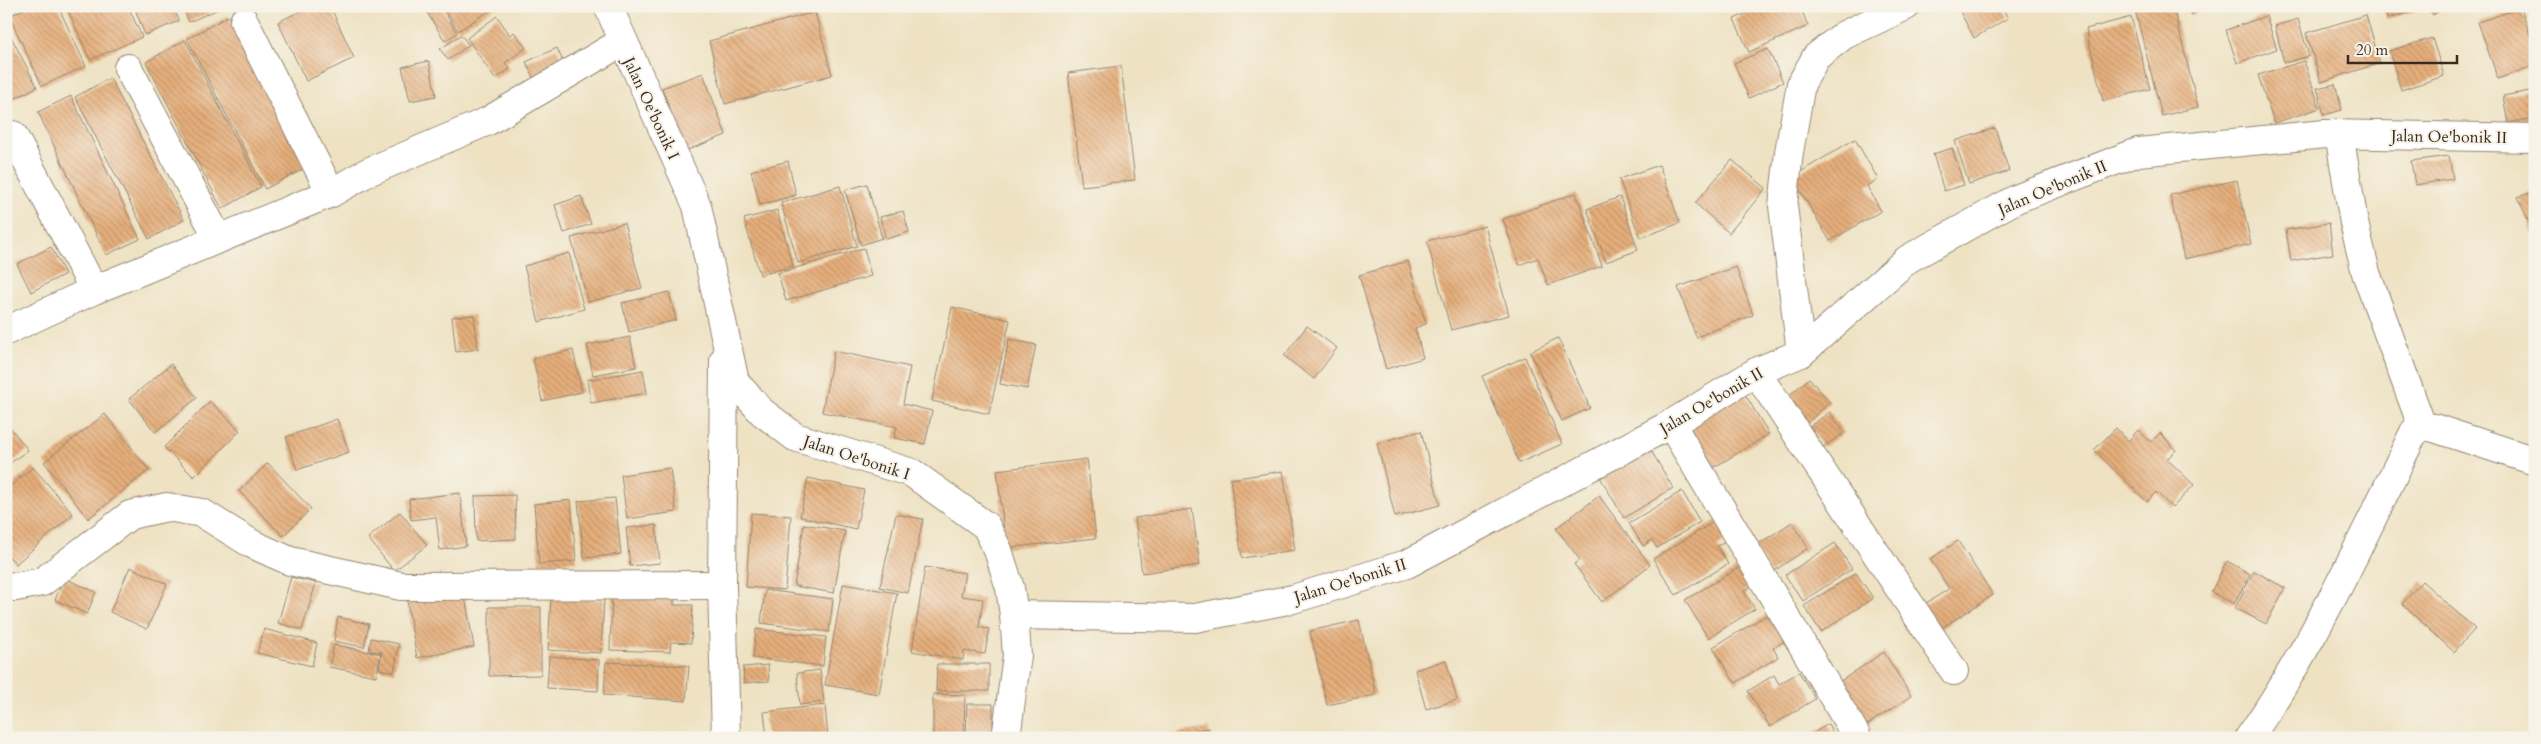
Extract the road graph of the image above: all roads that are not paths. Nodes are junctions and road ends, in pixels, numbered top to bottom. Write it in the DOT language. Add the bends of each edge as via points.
graph roads {
  1 [pos="608,6"];
  2 [pos="1906,6"];
  3 [pos="244,21"];
  4 [pos="622,42"];
  5 [pos="128,68"];
  6 [pos="13,134"];
  7 [pos="2339,134"];
  8 [pos="2535,138"];
  9 [pos="331,193"];
  10 [pos="218,238"];
  11 [pos="94,290"];
  12 [pos="6,330"];
  13 [pos="724,333"];
  14 [pos="1801,353"];
  15 [pos="1756,372"];
  16 [pos="1671,424"];
  17 [pos="2422,426"];
  18 [pos="2535,461"];
  19 [pos="722,585"];
  20 [pos="6,586"];
  21 [pos="1014,615"];
  22 [pos="1954,671"];
  23 [pos="1856,735"];
  24 [pos="726,738"];
  25 [pos="1006,738"];
  26 [pos="2249,738"];
  1 -- 4 [label="street, Jalan Oe'bonik I"];
  2 -- 14 [label="street" via="1844,35 1816,57 1802,84 1783,206"];
  3 -- 9 [label="street"];
  4 -- 9 [label="street" via="488,121 368,172"];
  4 -- 13 [label="street, Jalan Oe'bonik I" via="697,206"];
  5 -- 10 [label="street"];
  6 -- 11 [label="street"];
  7 -- 8 [label="street, Jalan Oe'bonik II"];
  7 -- 14 [label="street, Jalan Oe'bonik II" via="2138,152 2016,199 1908,259"];
  7 -- 17 [label="street" via="2366,272"];
  9 -- 10 [label="street"];
  10 -- 11 [label="street"];
  11 -- 12 [label="street"];
  13 -- 19 [label="street"];
  13 -- 21 [label="street, Jalan Oe'bonik I" via="735,382 762,412 794,437 912,473 986,526 998,550 1010,588"];
  14 -- 15 [label="street, Jalan Oe'bonik II"];
  15 -- 16 [label="street, Jalan Oe'bonik II"];
  15 -- 22 [label="street"];
  16 -- 21 [label="street, Jalan Oe'bonik II" via="1407,564 1302,596 1195,618"];
  16 -- 23 [label="street"];
  17 -- 18 [label="street"];
  17 -- 26 [label="street" via="2414,432 2347,571 2282,690"];
  19 -- 20 [label="street" via="401,586 290,561 252,544 202,513 167,507 130,515 42,582"];
  19 -- 24 [label="street"];
  21 -- 25 [label="street, Jalan Oe'bonik I" via="1018,656"];
}
